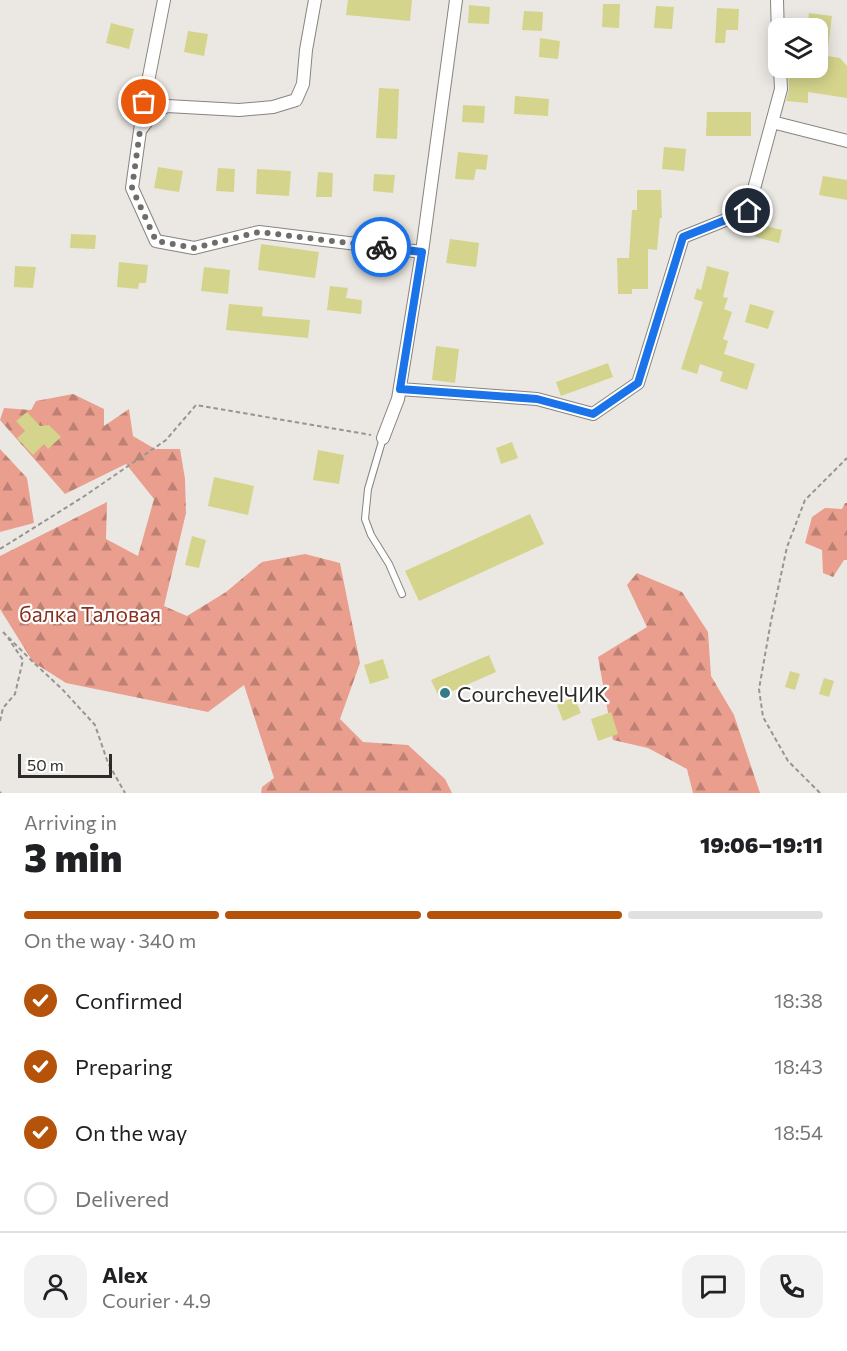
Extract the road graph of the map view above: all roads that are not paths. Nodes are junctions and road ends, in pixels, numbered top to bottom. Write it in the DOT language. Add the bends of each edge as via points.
graph roads {
  1 [pos="164,0"];
  2 [pos="315,0"];
  3 [pos="456,0"];
  4 [pos="777,0"];
  5 [pos="778,18"];
  6 [pos="780,78"];
  7 [pos="772,122"];
  8 [pos="140,132"];
  9 [pos="847,141"];
  10 [pos="422,252"];
  11 [pos="400,389"];
  12 [pos="383,438"];
  13 [pos="402,594"];
  1 -- 8 [label="street"];
  2 -- 8 [label="street" via="303,84 296,100 239,110 167,106 153,113"];
  3 -- 10 [label="street"];
  4 -- 5 [label="street"];
  6 -- 7 [label="street"];
  7 -- 9 [label="street"];
  7 -- 11 [label="street" via="748,211 683,237 638,383 593,414 537,399"];
  8 -- 10 [label="street" via="132,188 156,241 194,248 259,232"];
  10 -- 11 [label="street"];
  11 -- 12 [label="street"];
  12 -- 13 [label="lane" via="368,489 365,519"];
}
